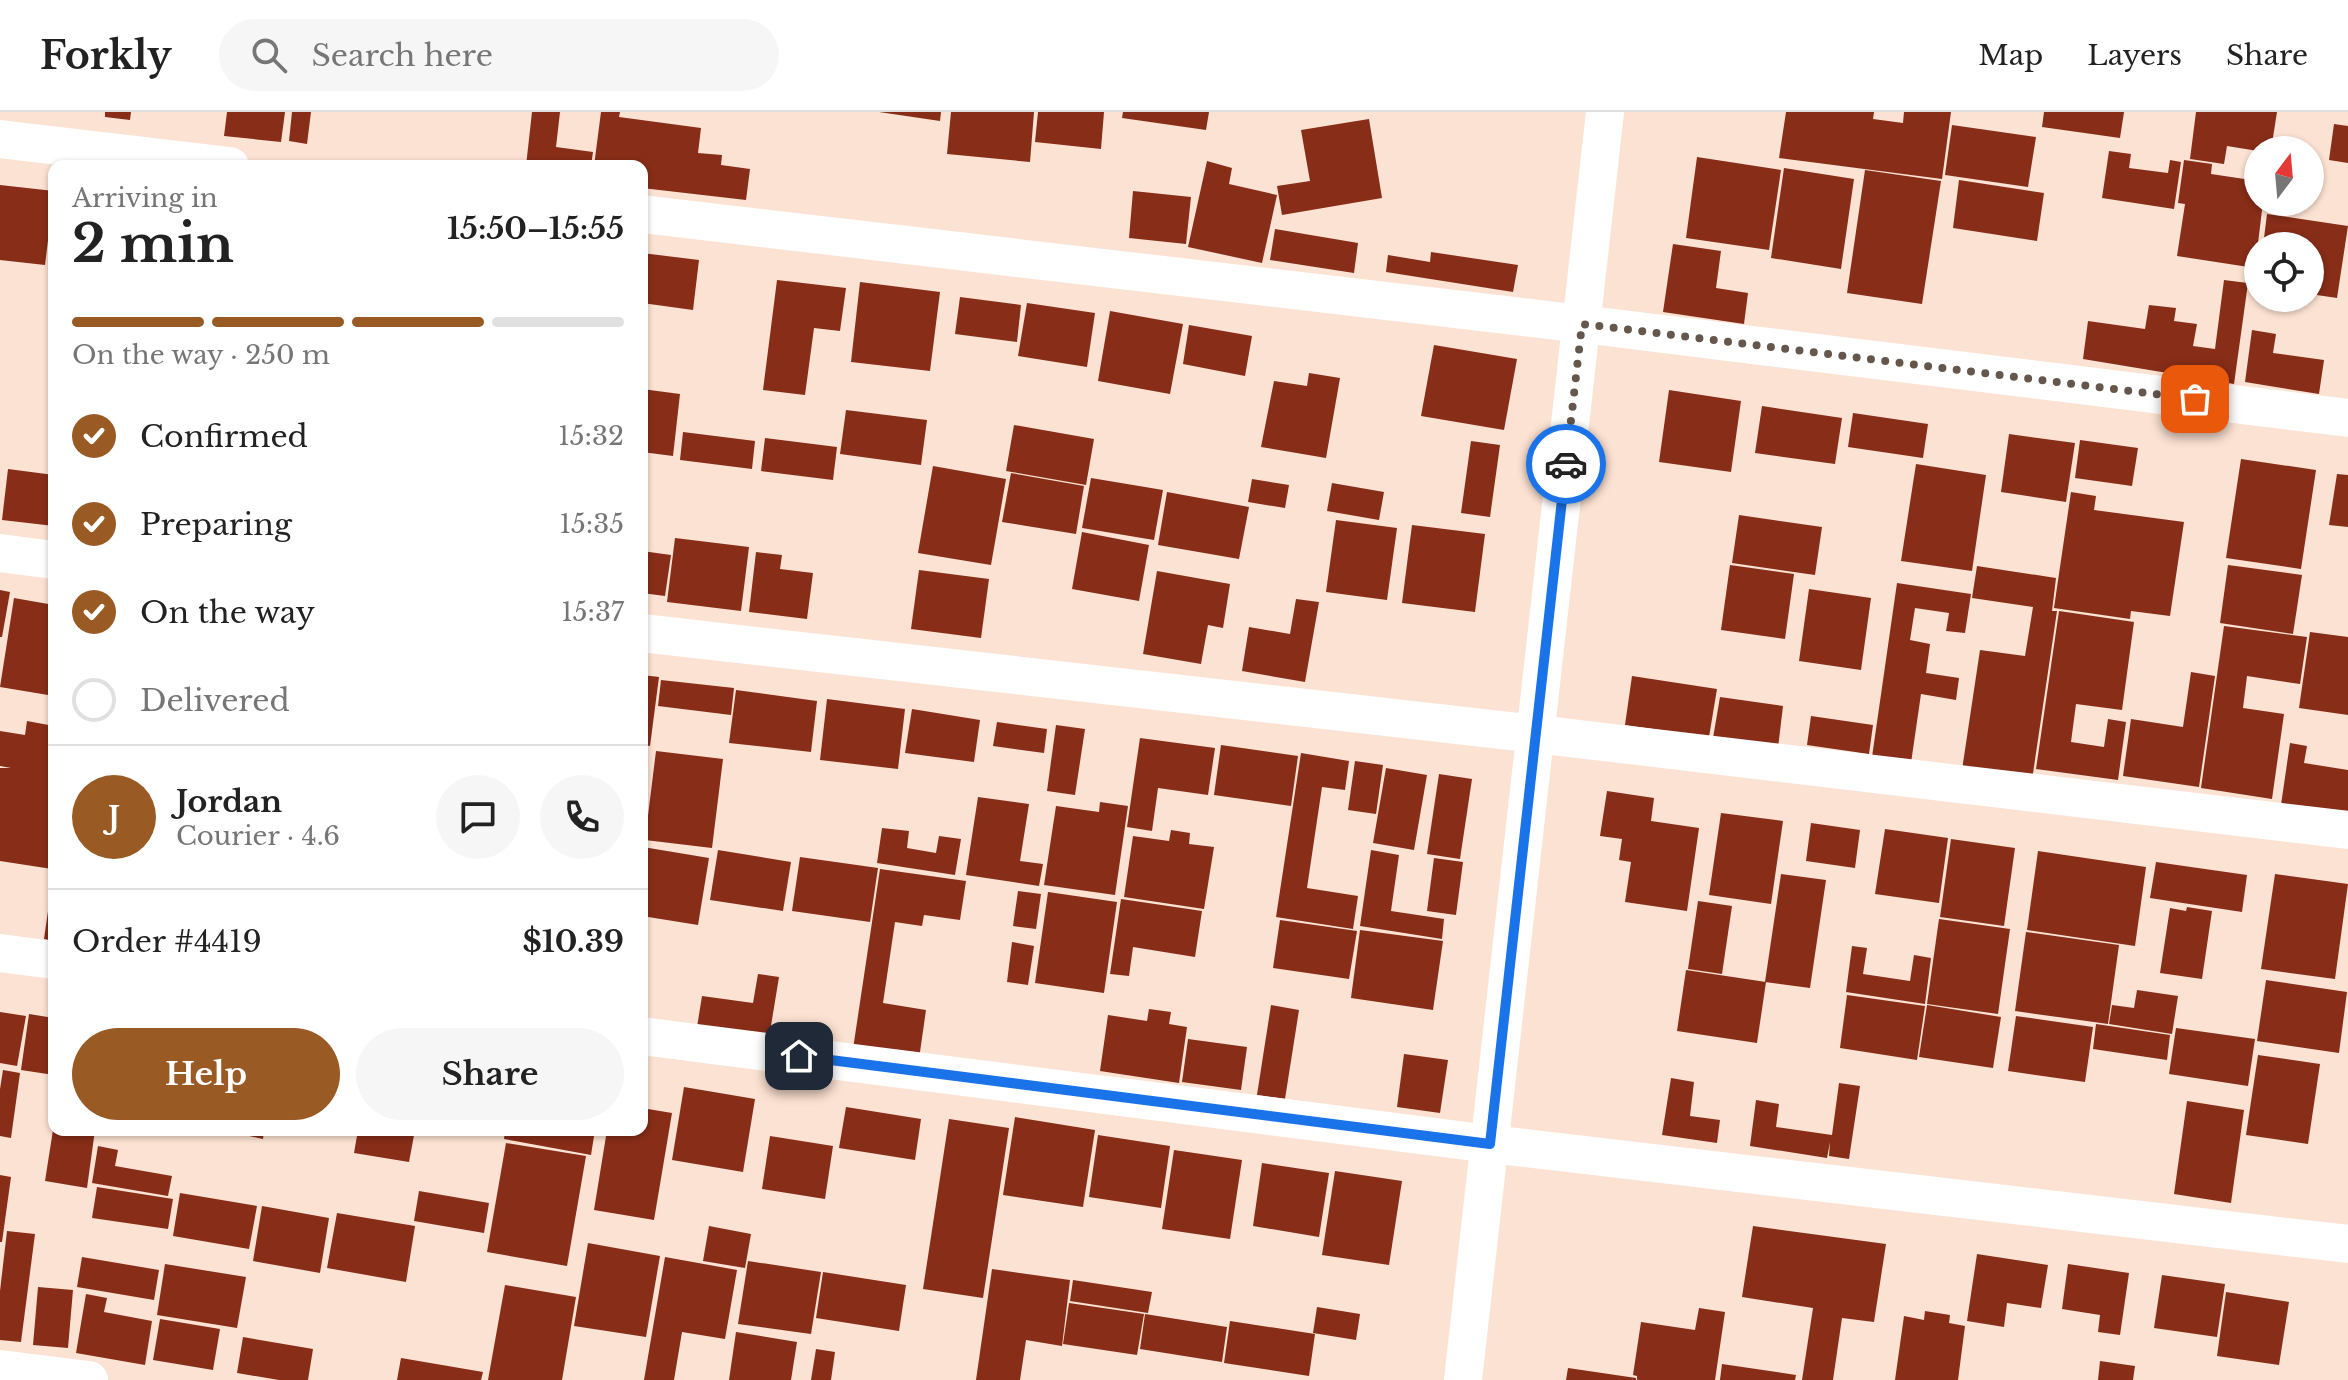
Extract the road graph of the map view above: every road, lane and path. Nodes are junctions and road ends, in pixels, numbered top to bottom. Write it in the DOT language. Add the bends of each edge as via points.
graph roads {
  1 [pos="1605,112"];
  2 [pos="0,139"];
  3 [pos="179,160"];
  4 [pos="648,215"];
  5 [pos="1582,324"];
  6 [pos="2348,418"];
  7 [pos="0,553"];
  8 [pos="48,559"];
  9 [pos="648,634"];
  10 [pos="1536,734"];
  11 [pos="2348,830"];
  12 [pos="0,953"];
  13 [pos="48,959"];
  14 [pos="648,1037"];
  15 [pos="1490,1144"];
  16 [pos="2348,1244"];
  17 [pos="0,1369"];
  18 [pos="89,1380"];
  19 [pos="1463,1380"];
  1 -- 5 [label="street"];
  2 -- 3 [label="street"];
  4 -- 5 [label="street"];
  5 -- 6 [label="street"];
  5 -- 10 [label="street"];
  7 -- 8 [label="street"];
  9 -- 10 [label="street"];
  10 -- 11 [label="street"];
  10 -- 15 [label="street"];
  12 -- 13 [label="street"];
  14 -- 15 [label="street"];
  15 -- 16 [label="street"];
  15 -- 19 [label="street"];
  17 -- 18 [label="street"];
}
